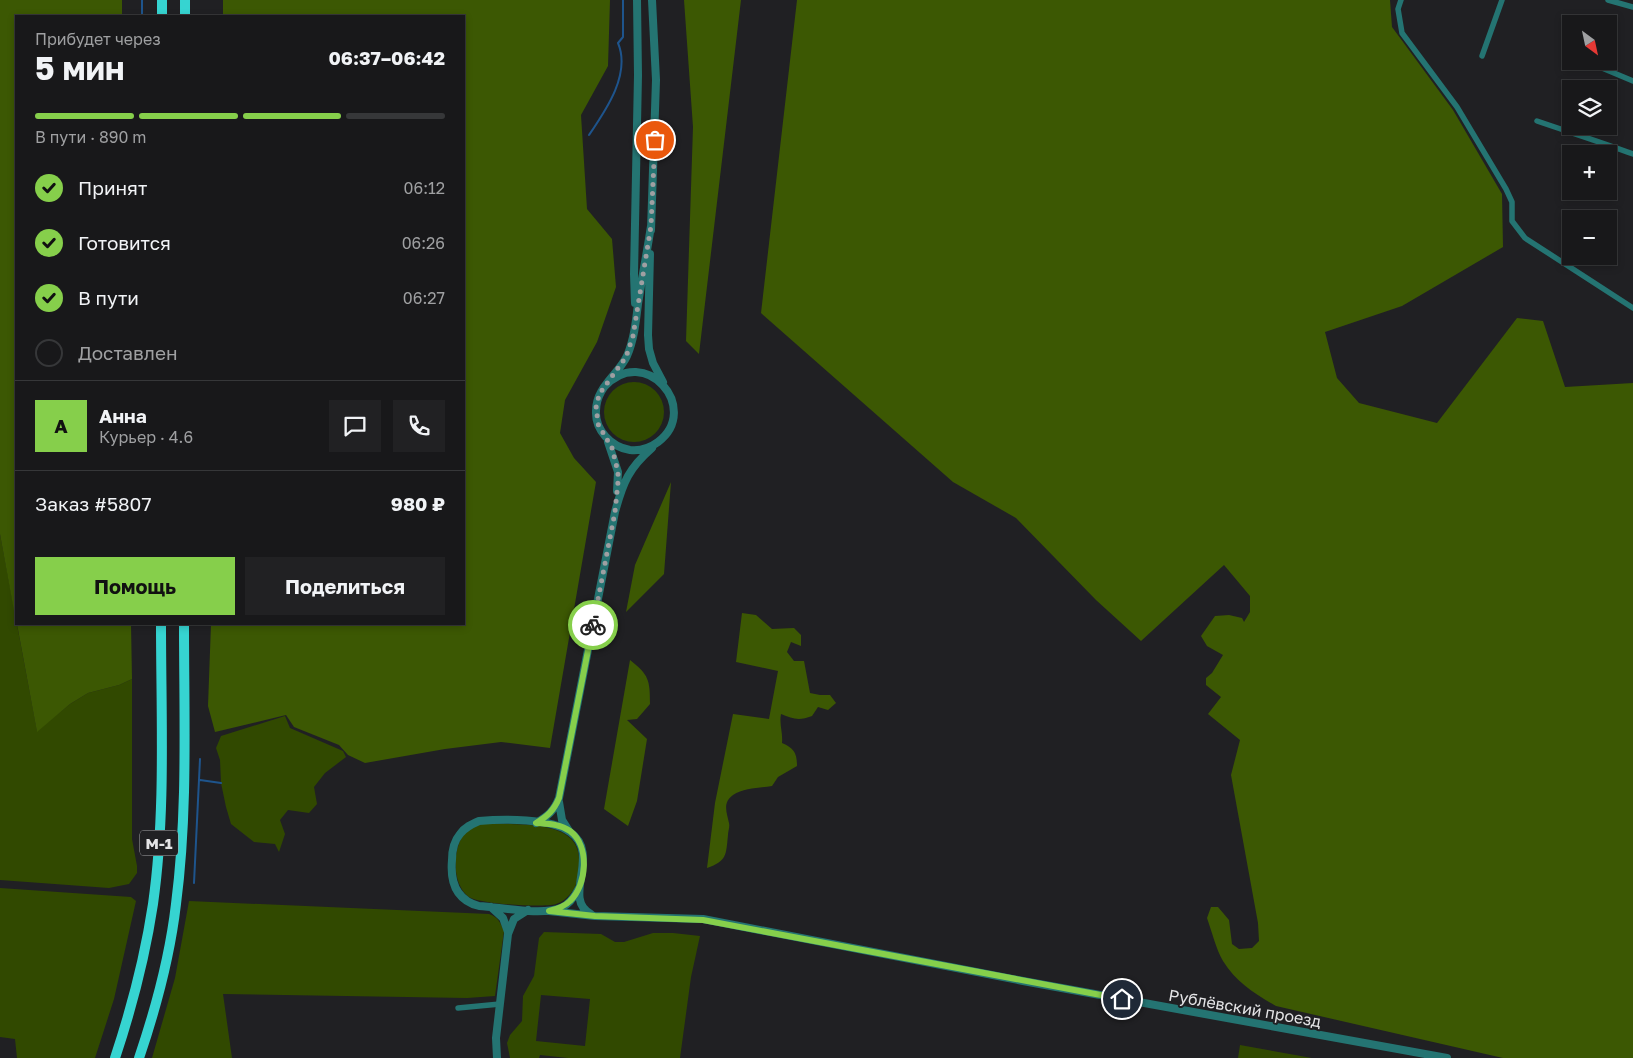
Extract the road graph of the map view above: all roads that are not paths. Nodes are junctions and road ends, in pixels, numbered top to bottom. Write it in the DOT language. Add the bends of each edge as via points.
graph roads {
  1 [pos="162,0"];
  2 [pos="185,0"];
  3 [pos="637,0"];
  4 [pos="652,0"];
  5 [pos="1401,0"];
  6 [pos="1502,0"];
  7 [pos="1608,0"];
  8 [pos="1633,7"];
  9 [pos="162,15"];
  10 [pos="185,15"];
  11 [pos="1482,56"];
  12 [pos="1607,70"];
  13 [pos="1633,81"];
  14 [pos="1537,121"];
  15 [pos="1633,154"];
  16 [pos="651,226"];
  17 [pos="1633,308"];
  18 [pos="636,319"];
  19 [pos="604,387"];
  20 [pos="666,387"];
  21 [pos="600,430"];
  22 [pos="661,440"];
  23 [pos="615,512"];
  24 [pos="161,625"];
  25 [pos="184,625"];
  26 [pos="559,798"];
  27 [pos="536,823"];
  28 [pos="569,831"];
  29 [pos="579,888"];
  30 [pos="490,906"];
  31 [pos="529,910"];
  32 [pos="549,911"];
  33 [pos="595,916"];
  34 [pos="508,934"];
  35 [pos="500,1004"];
  36 [pos="458,1008"];
  37 [pos="115,1058"];
  38 [pos="140,1058"];
  39 [pos="497,1058"];
  40 [pos="1447,1058"];
  1 -- 9 [label="highway"];
  2 -- 10 [label="highway"];
  3 -- 18 [label="street"];
  4 -- 16 [label="street" via="656,80"];
  5 -- 17 [label="street" via="1398,9 1402,33 1456,107 1506,189 1516,227 1525,238"];
  6 -- 11 [label="street"];
  7 -- 8 [label="street"];
  12 -- 13 [label="street"];
  14 -- 15 [label="street"];
  16 -- 18 [label="street"];
  16 -- 20 [label="street" via="648,335 653,363"];
  18 -- 19 [label="street" via="626,357"];
  19 -- 20 [label="street" via="619,375 632,372 650,375"];
  19 -- 21 [label="street" via="596,411"];
  20 -- 22 [label="street" via="672,398 673,417"];
  21 -- 22 [label="street" via="613,444 632,450 644,449"];
  21 -- 23 [label="street" via="612,448 618,472"];
  22 -- 23 [label="street" via="628,473"];
  23 -- 26 [label="street"];
  24 -- 37 [label="highway, М-1" via="157,865 141,970"];
  25 -- 38 [label="highway, М-1" via="180,867 164,975"];
  26 -- 27 [label="street" via="548,816"];
  26 -- 28 [label="street" via="562,820"];
  27 -- 28 [label="street" via="555,825"];
  27 -- 30 [label="street" via="480,821 469,825 460,834 454,845 452,882 469,904"];
  28 -- 29 [label="street" via="582,846 584,857"];
  29 -- 32 [label="street" via="569,903"];
  29 -- 33 [label="street" via="582,906"];
  30 -- 31 [label="street"];
  30 -- 34 [label="street" via="503,918"];
  31 -- 32 [label="street"];
  31 -- 34 [label="street" via="514,918"];
  32 -- 33 [label="street, Рублёвский проезд"];
  33 -- 40 [label="street, Рублёвский проезд" via="703,920"];
  34 -- 35 [label="street"];
  35 -- 36 [label="street"];
  35 -- 39 [label="street"];
}
